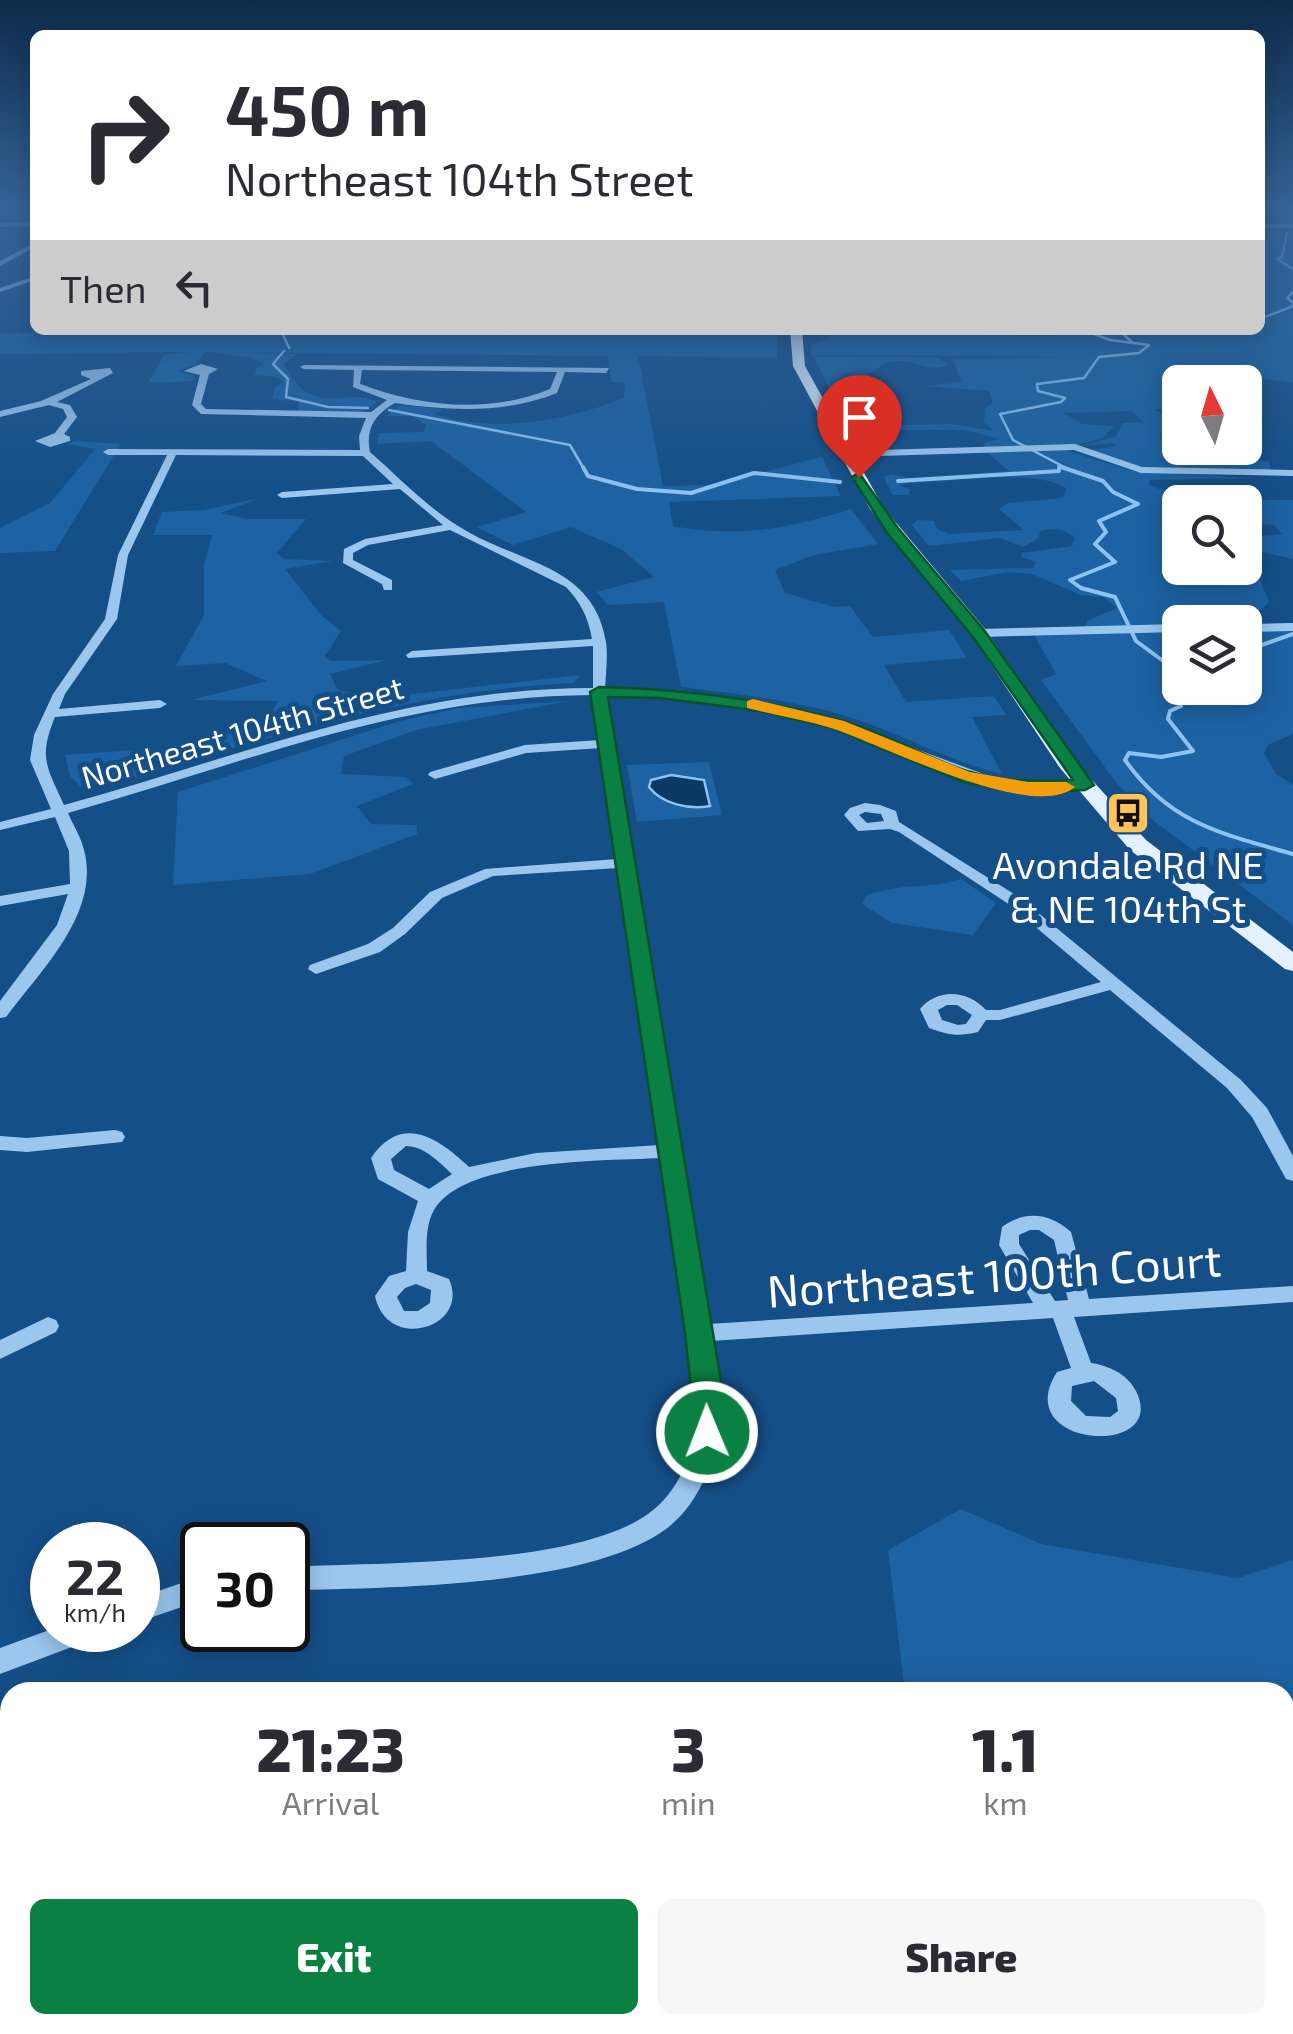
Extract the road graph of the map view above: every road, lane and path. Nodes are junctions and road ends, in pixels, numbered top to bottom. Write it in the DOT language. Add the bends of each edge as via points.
graph roads {
  1 [pos="796,335"];
  2 [pos="304,368"];
  3 [pos="358,368"];
  4 [pos="562,370"];
  5 [pos="606,370"];
  6 [pos="205,373"];
  7 [pos="94,376"];
  8 [pos="394,400"];
  9 [pos="52,403"];
  10 [pos="0,414"];
  11 [pos="371,415"];
  12 [pos="58,435"];
  13 [pos="108,452"];
  14 [pos="173,452"];
  15 [pos="365,453"];
  16 [pos="846,454"];
  17 [pos="1293,473"];
  18 [pos="404,486"];
  19 [pos="282,495"];
  20 [pos="451,526"];
  21 [pos="388,588"];
  22 [pos="1162,628"];
  23 [pos="1262,628"];
  24 [pos="1293,628"];
  25 [pos="978,634"];
  26 [pos="600,642"];
  27 [pos="412,655"];
  28 [pos="599,692"];
  29 [pos="160,704"];
  30 [pos="48,714"];
  31 [pos="606,744"];
  32 [pos="435,775"];
  33 [pos="1085,785"];
  34 [pos="62,811"];
  35 [pos="892,824"];
  36 [pos="0,826"];
  37 [pos="625,863"];
  38 [pos="78,888"];
  39 [pos="0,900"];
  40 [pos="1293,964"];
  41 [pos="316,969"];
  42 [pos="1112,984"];
  43 [pos="0,1013"];
  44 [pos="980,1016"];
  45 [pos="115,1137"];
  46 [pos="0,1144"];
  47 [pos="668,1150"];
  48 [pos="1293,1174"];
  49 [pos="466,1176"];
  50 [pos="430,1199"];
  51 [pos="416,1276"];
  52 [pos="1293,1294"];
  53 [pos="1063,1309"];
  54 [pos="48,1326"];
  55 [pos="699,1333"];
  56 [pos="0,1350"];
  57 [pos="1083,1372"];
  58 [pos="310,1576"];
  59 [pos="30,1651"];
  60 [pos="0,1662"];
  1 -- 16 [label="main road" via="798,366"];
  2 -- 3 [label="street"];
  3 -- 4 [label="street"];
  3 -- 8 [label="street" via="356,384"];
  4 -- 5 [label="street"];
  4 -- 8 [label="street" via="550,393 493,406"];
  6 -- 11 [label="street" via="196,405 201,411"];
  7 -- 9 [label="street" via="85,388"];
  8 -- 11 [label="street"];
  9 -- 10 [label="street"];
  9 -- 12 [label="street" via="72,412"];
  11 -- 15 [label="street"];
  13 -- 14 [label="street"];
  14 -- 15 [label="street"];
  14 -- 30 [label="street" via="123,554 111,619"];
  15 -- 18 [label="street"];
  16 -- 17 [label="street" via="1075,446 1141,470"];
  16 -- 25 [label="main road" via="892,530"];
  18 -- 19 [label="street"];
  18 -- 20 [label="street"];
  20 -- 21 [label="street" via="348,550 347,561 388,582"];
  20 -- 26 [label="street" via="565,580 591,606"];
  22 -- 25 [label="street"];
  23 -- 24 [label="street"];
  25 -- 33 [label="main road"];
  26 -- 27 [label="street"];
  26 -- 28 [label="street"];
  28 -- 31 [label="street"];
  28 -- 33 [label="street, Northeast 104th Street" via="761,706 838,725 966,777 1028,788"];
  28 -- 34 [label="street, Northeast 104th Street" via="480,698 378,717"];
  29 -- 30 [label="street"];
  30 -- 34 [label="street" via="37,760"];
  31 -- 32 [label="street" via="525,749"];
  31 -- 37 [label="street"];
  33 -- 40 [label="main road" via="1138,845"];
  34 -- 36 [label="street, Northeast 104th Street"];
  34 -- 38 [label="street" via="77,850"];
  35 -- 42 [label="street" via="1012,900"];
  37 -- 41 [label="street" via="476,877 436,895 374,948"];
  37 -- 47 [label="street"];
  38 -- 39 [label="street"];
  38 -- 43 [label="street" via="65,926"];
  42 -- 44 [label="street"];
  42 -- 48 [label="street" via="1234,1084 1260,1113"];
  45 -- 46 [label="street"];
  47 -- 49 [label="street" via="481,1168"];
  47 -- 55 [label="street"];
  49 -- 50 [label="street"];
  49 -- 50 [label="street" via="430,1142 390,1146 380,1163 386,1174"];
  50 -- 51 [label="street" via="418,1226"];
  52 -- 53 [label="street, Northeast 100th Court"];
  53 -- 55 [label="street, Northeast 100th Court"];
  53 -- 57 [label="street"];
  54 -- 56 [label="street"];
  55 -- 58 [label="street" via="711,1412 704,1453 684,1492 657,1522 626,1540 536,1560"];
  59 -- 60 [label="street"];
}
